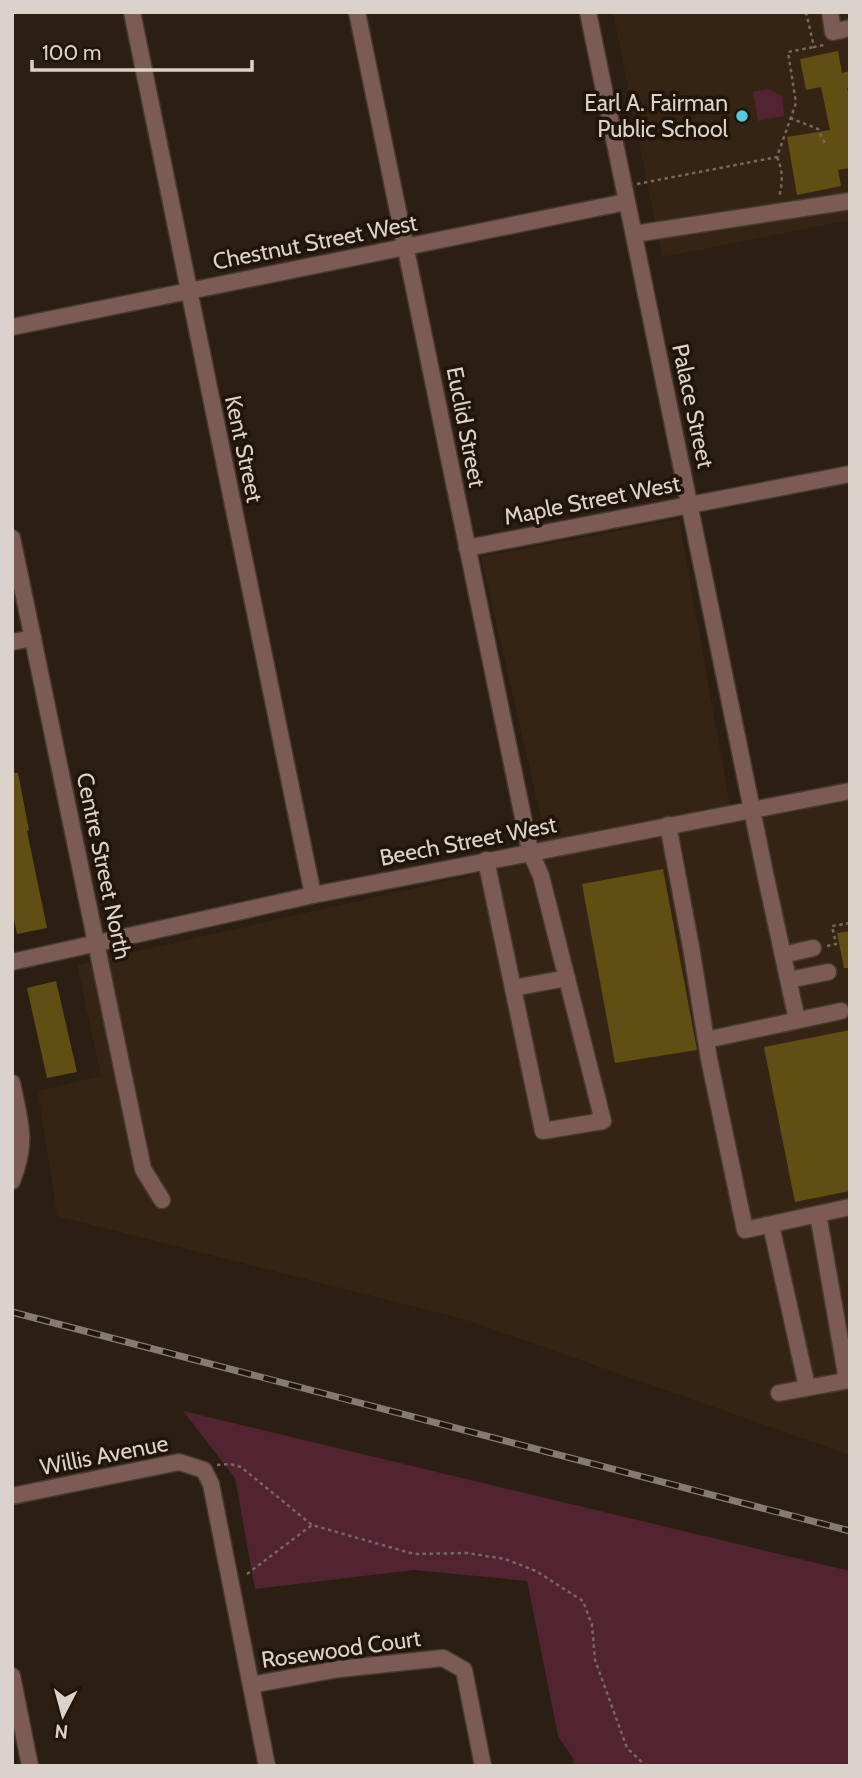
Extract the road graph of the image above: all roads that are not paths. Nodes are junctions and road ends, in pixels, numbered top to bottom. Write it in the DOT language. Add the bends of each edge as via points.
graph roads {
  1 [pos="132,12"];
  2 [pos="357,12"];
  3 [pos="588,12"];
  4 [pos="830,12"];
  5 [pos="850,28"];
  6 [pos="625,194"];
  7 [pos="850,201"];
  8 [pos="634,234"];
  9 [pos="406,247"];
  10 [pos="188,290"];
  11 [pos="12,327"];
  12 [pos="850,474"];
  13 [pos="690,504"];
  14 [pos="12,538"];
  15 [pos="467,548"];
  16 [pos="33,638"];
  17 [pos="12,642"];
  18 [pos="850,790"];
  19 [pos="753,810"];
  20 [pos="668,825"];
  21 [pos="530,851"];
  22 [pos="486,860"];
  23 [pos="313,895"];
  24 [pos="96,942"];
  25 [pos="813,948"];
  26 [pos="783,955"];
  27 [pos="12,962"];
  28 [pos="828,972"];
  29 [pos="567,978"];
  30 [pos="789,980"];
  31 [pos="513,988"];
  32 [pos="841,1011"];
  33 [pos="797,1020"];
  34 [pos="706,1040"];
  35 [pos="12,1083"];
  36 [pos="12,1181"];
  37 [pos="162,1200"];
  38 [pos="850,1208"];
  39 [pos="818,1214"];
  40 [pos="771,1224"];
  41 [pos="848,1380"];
  42 [pos="807,1387"];
  43 [pos="779,1394"];
  44 [pos="12,1496"];
  45 [pos="12,1676"];
  46 [pos="251,1685"];
  47 [pos="30,1766"];
  48 [pos="267,1766"];
  49 [pos="482,1766"];
  1 -- 10 [label="street, Kent Street"];
  2 -- 9 [label="street, Euclid Street"];
  3 -- 6 [label="street, Palace Street"];
  4 -- 5 [label="street" via="833,32"];
  6 -- 8 [label="street, Palace Street"];
  6 -- 9 [label="street, Chestnut Street West"];
  7 -- 8 [label="street"];
  8 -- 13 [label="street, Palace Street"];
  9 -- 10 [label="street, Chestnut Street West"];
  9 -- 15 [label="street, Euclid Street"];
  10 -- 11 [label="street, Chestnut Street West"];
  10 -- 23 [label="street, Kent Street"];
  12 -- 13 [label="street, Maple Street West"];
  13 -- 15 [label="street, Maple Street West"];
  13 -- 19 [label="street, Palace Street"];
  14 -- 16 [label="street, Centre Street North"];
  15 -- 21 [label="street, Euclid Street"];
  16 -- 17 [label="street"];
  16 -- 24 [label="street, Centre Street North"];
  18 -- 19 [label="street, Beech Street West"];
  19 -- 20 [label="street, Beech Street West"];
  19 -- 26 [label="street, Palace Street"];
  20 -- 21 [label="street, Beech Street West"];
  20 -- 34 [label="street"];
  21 -- 22 [label="street, Beech Street West"];
  21 -- 29 [label="street, Euclid Street" via="541,876"];
  22 -- 23 [label="street, Beech Street West"];
  22 -- 31 [label="street"];
  23 -- 24 [label="street, Beech Street West"];
  24 -- 27 [label="street, Beech Street West"];
  24 -- 37 [label="street, Centre Street North" via="144,1169"];
  25 -- 26 [label="street"];
  26 -- 30 [label="street, Palace Street"];
  28 -- 30 [label="street"];
  29 -- 31 [label="street"];
  29 -- 31 [label="street, Euclid Street" via="603,1121 543,1130"];
  30 -- 33 [label="street, Palace Street"];
  32 -- 33 [label="street"];
  33 -- 34 [label="street"];
  34 -- 40 [label="street" via="745,1230"];
  35 -- 36 [label="street" via="23,1139"];
  38 -- 39 [label="street"];
  39 -- 40 [label="street"];
  39 -- 41 [label="street"];
  40 -- 42 [label="street"];
  41 -- 42 [label="street"];
  42 -- 43 [label="street"];
  44 -- 46 [label="street, Willis Avenue" via="179,1462 209,1468"];
  45 -- 47 [label="street"];
  46 -- 48 [label="street"];
  46 -- 49 [label="street, Rosewood Court" via="339,1669 443,1658 464,1670"];
}
